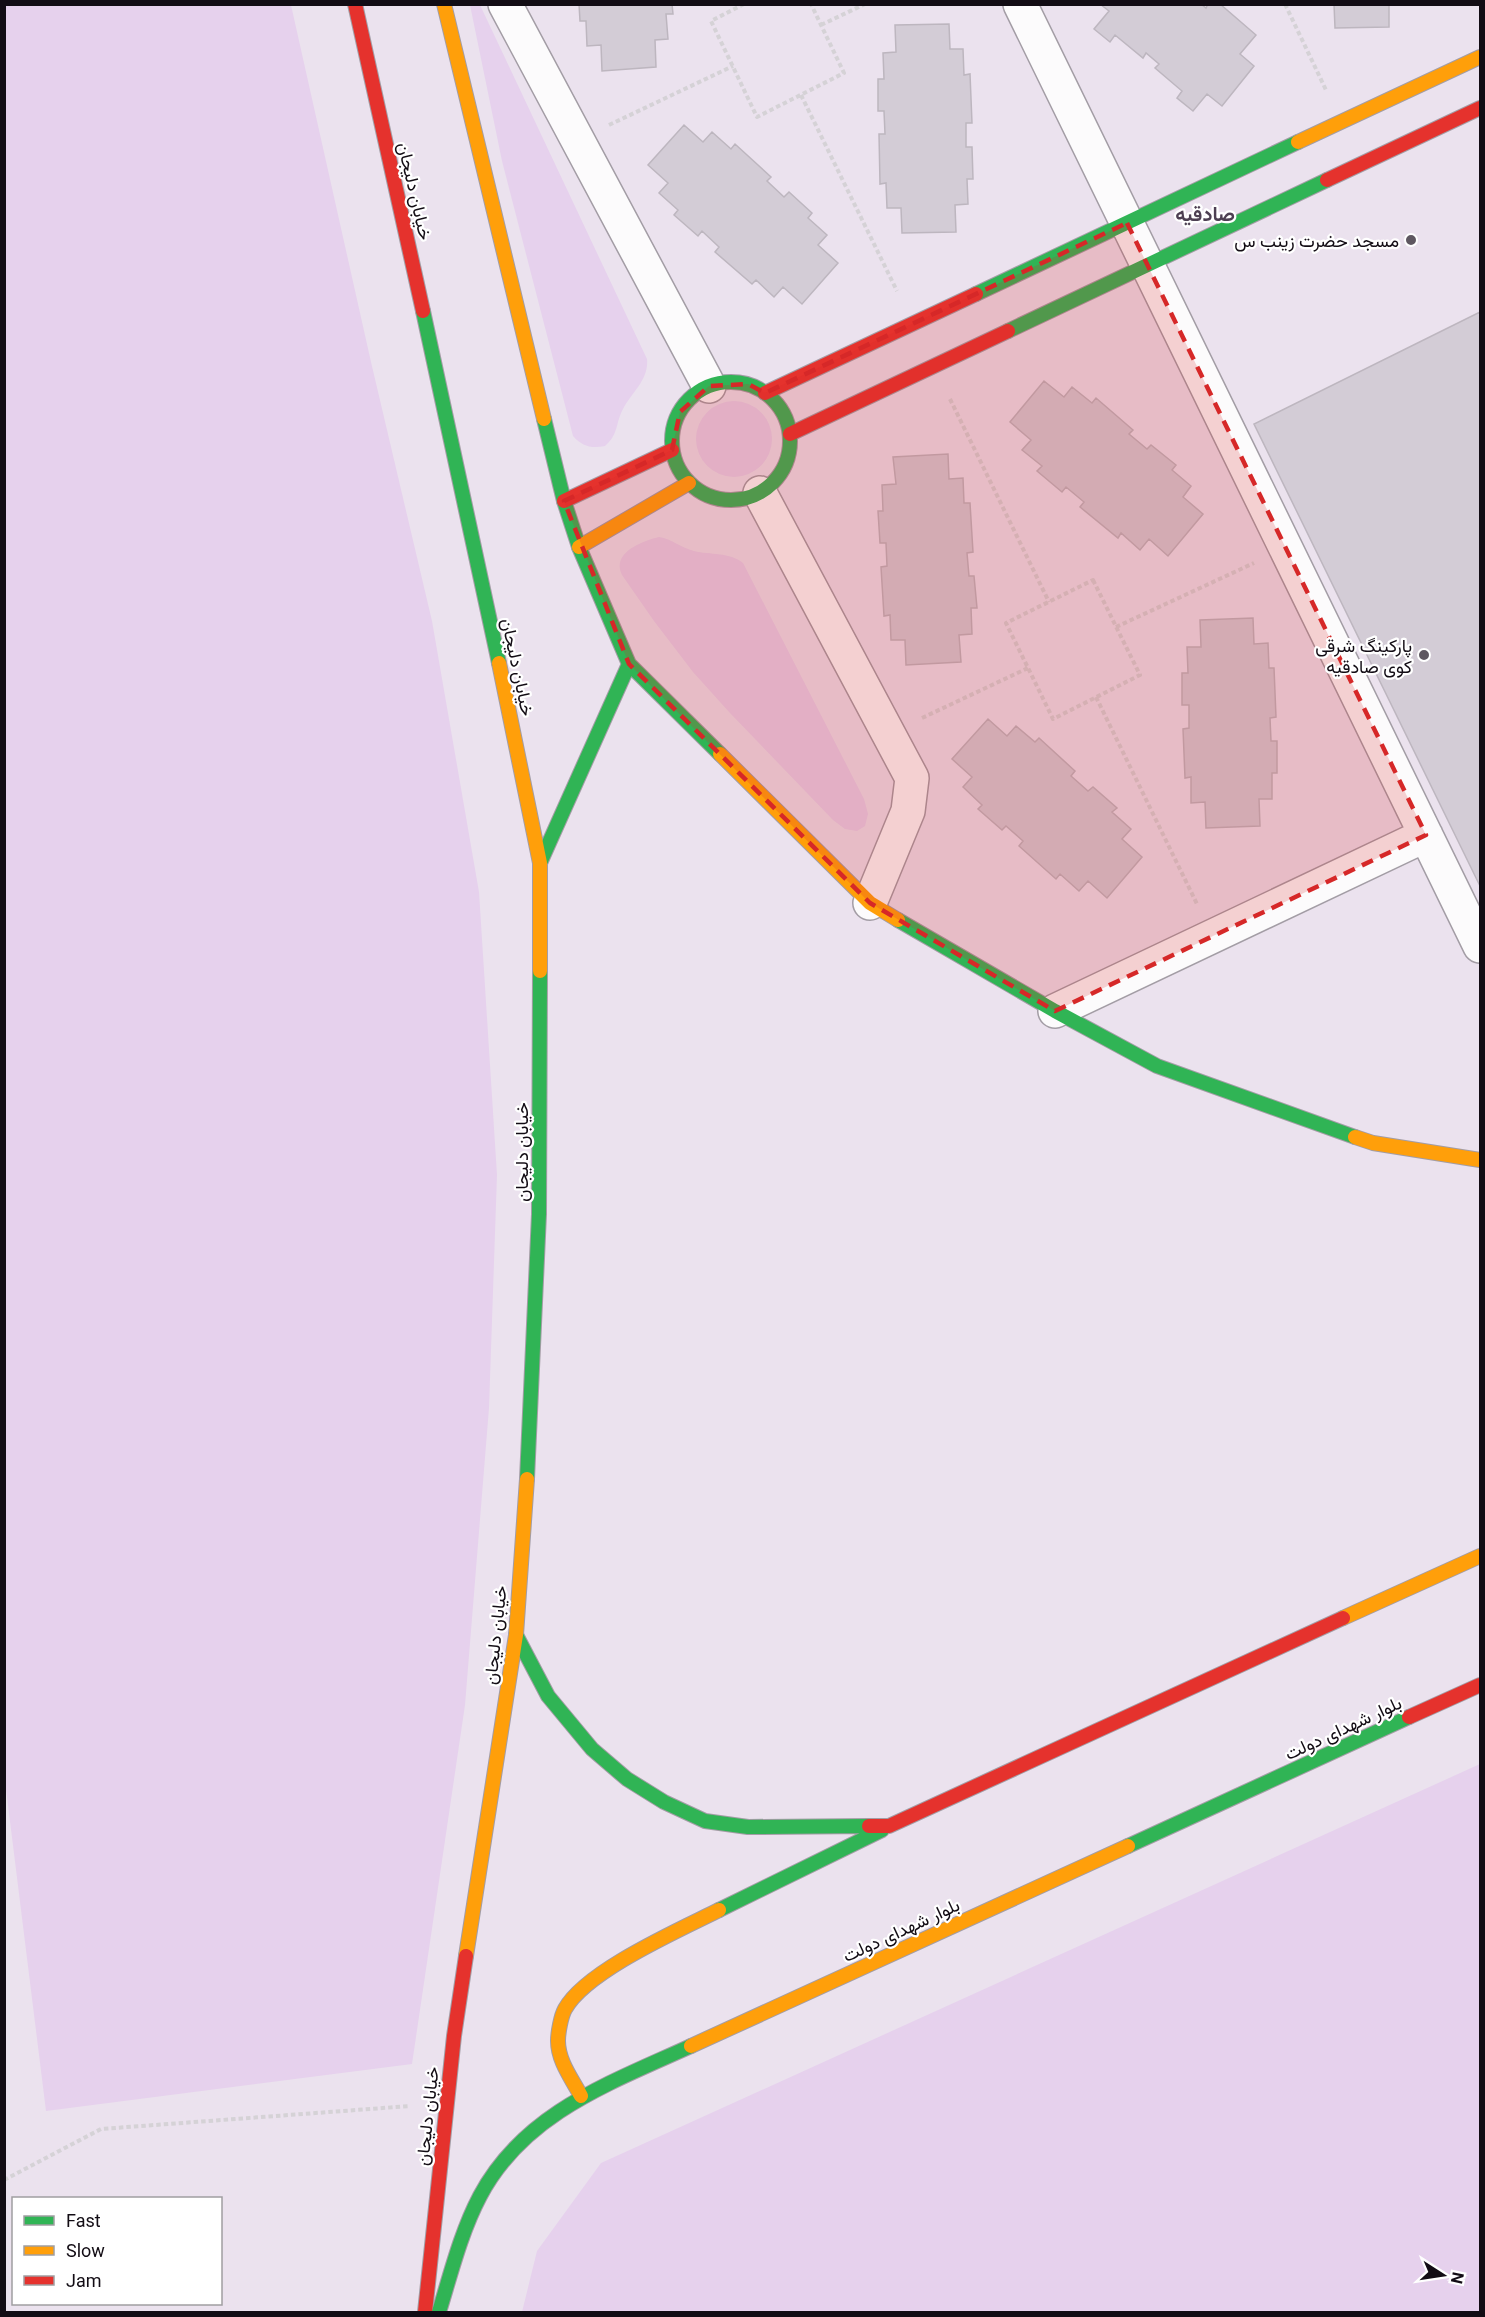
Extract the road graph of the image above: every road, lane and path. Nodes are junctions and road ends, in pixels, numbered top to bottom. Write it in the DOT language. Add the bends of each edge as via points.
graph roads {
  1 [pos="355,4"];
  2 [pos="444,4"];
  3 [pos="505,4"];
  4 [pos="744,4"];
  5 [pos="811,4"];
  6 [pos="865,4"];
  7 [pos="1020,4"];
  8 [pos="1285,4"];
  9 [pos="821,25"];
  10 [pos="1480,57"];
  11 [pos="733,66"];
  12 [pos="801,95"];
  13 [pos="1480,108"];
  14 [pos="1342,122"];
  15 [pos="577,140"];
  16 [pos="1127,223"];
  17 [pos="1147,265"];
  18 [pos="913,324"];
  19 [pos="933,366"];
  20 [pos="709,386"];
  21 [pos="765,393"];
  22 [pos="790,434"];
  23 [pos="672,450"];
  24 [pos="689,483"];
  25 [pos="760,493"];
  26 [pos="564,501"];
  27 [pos="579,546"];
  28 [pos="1286,548"];
  29 [pos="1049,602"];
  30 [pos="1116,627"];
  31 [pos="629,664"];
  32 [pos="1028,668"];
  33 [pos="1096,697"];
  34 [pos="888,734"];
  35 [pos="1426,835"];
  36 [pos="540,863"];
  37 [pos="870,903"];
  38 [pos="1212,936"];
  39 [pos="1480,946"];
  40 [pos="1055,1011"];
  41 [pos="1480,1160"];
  42 [pos="1480,1556"];
  43 [pos="516,1635"];
  44 [pos="1480,1685"];
  45 [pos="889,1826"];
  46 [pos="581,2096"];
  47 [pos="446,2104"];
  48 [pos="4,2180"];
  49 [pos="425,2313"];
  50 [pos="439,2313"];
  1 -- 36 [label="main road, خیابان دلیجان" via="463,489"];
  2 -- 26 [label="main road"];
  3 -- 15 [label="street"];
  4 -- 11 [label="path" via="711,21"];
  5 -- 9 [label="path"];
  6 -- 9 [label="path"];
  7 -- 16 [label="street"];
  8 -- 14 [label="path"];
  9 -- 12 [label="path" via="844,73"];
  10 -- 14 [label="main road"];
  11 -- 12 [label="path" via="758,117"];
  11 -- 15 [label="path"];
  12 -- 18 [label="path"];
  13 -- 17 [label="main road"];
  14 -- 16 [label="main road"];
  15 -- 20 [label="street"];
  16 -- 17 [label="street"];
  16 -- 18 [label="main road"];
  17 -- 19 [label="main road"];
  17 -- 28 [label="street"];
  18 -- 21 [label="main road"];
  19 -- 22 [label="main road"];
  19 -- 29 [label="path"];
  20 -- 21 [label="main road" via="728,382 748,384"];
  20 -- 23 [label="main road" via="692,397 680,412 673,430"];
  21 -- 22 [label="main road" via="782,411"];
  22 -- 25 [label="main road" via="784,468 774,483"];
  23 -- 24 [label="main road"];
  23 -- 26 [label="main road"];
  24 -- 25 [label="main road" via="705,495 723,500 742,500"];
  24 -- 27 [label="main road"];
  25 -- 34 [label="street"];
  26 -- 27 [label="main road"];
  27 -- 31 [label="main road"];
  28 -- 30 [label="path"];
  28 -- 35 [label="street"];
  29 -- 30 [label="path" via="1093,580"];
  29 -- 32 [label="path" via="1006,623"];
  30 -- 33 [label="path" via="1140,675"];
  31 -- 36 [label="main road"];
  31 -- 37 [label="main road"];
  32 -- 33 [label="path" via="1053,719"];
  32 -- 34 [label="path"];
  33 -- 38 [label="path"];
  34 -- 37 [label="street" via="912,778 908,811"];
  35 -- 38 [label="street"];
  35 -- 39 [label="street"];
  36 -- 43 [label="main road, خیابان دلیجان" via="538,1214 528,1463"];
  37 -- 40 [label="main road"];
  38 -- 40 [label="street"];
  40 -- 41 [label="main road" via="1157,1066 1374,1143"];
  42 -- 45 [label="main road"];
  43 -- 45 [label="main road" via="548,1696 592,1749 627,1779 664,1802 705,1821 748,1827"];
  43 -- 47 [label="main road, خیابان دلیجان"];
  44 -- 46 [label="main road, بلوار شهدای دولت"];
  45 -- 46 [label="main road" via="642,1948 586,1985 564,2010 558,2041 564,2066"];
  46 -- 50 [label="main road, بلوار شهدای دولت" via="522,2140 495,2169 476,2200"];
  47 -- 48 [label="path" via="101,2129"];
  47 -- 49 [label="main road, خیابان دلیجان"];
}
